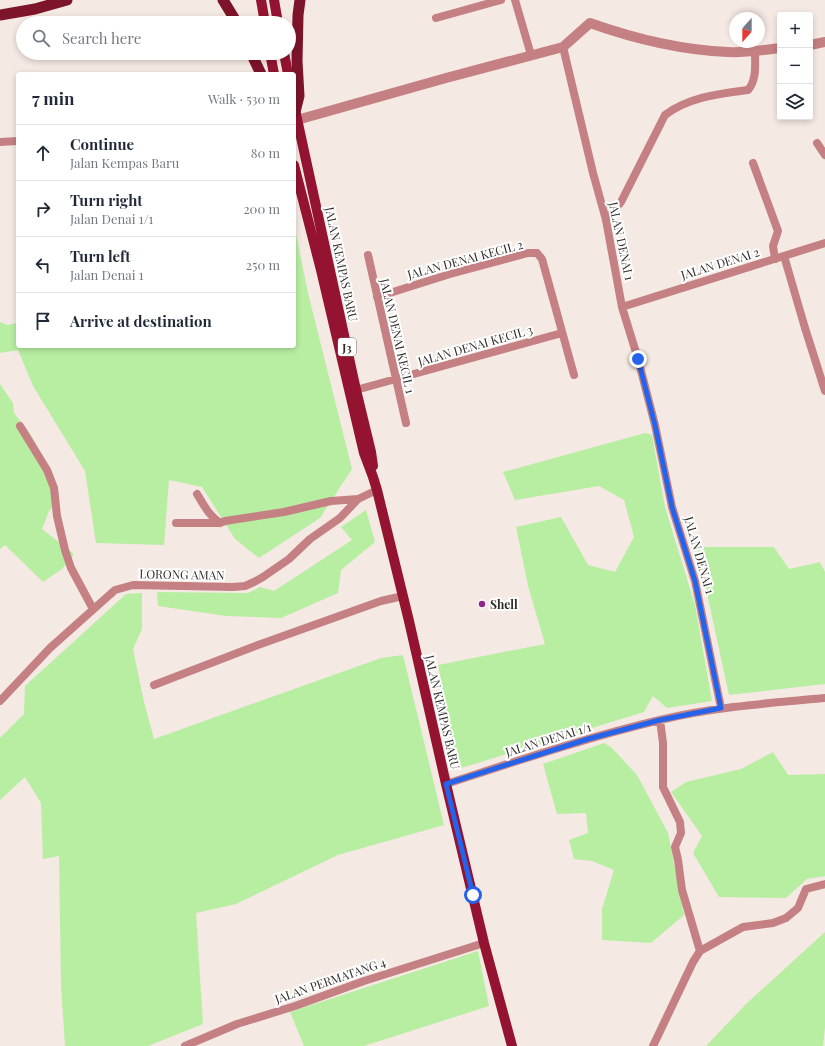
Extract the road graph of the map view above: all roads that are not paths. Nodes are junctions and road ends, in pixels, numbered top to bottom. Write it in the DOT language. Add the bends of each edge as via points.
graph roads {
  1 [pos="67,0"];
  2 [pos="223,0"];
  3 [pos="261,0"];
  4 [pos="274,0"];
  5 [pos="300,0"];
  6 [pos="502,0"];
  7 [pos="514,0"];
  8 [pos="0,15"];
  9 [pos="233,16"];
  10 [pos="264,16"];
  11 [pos="277,16"];
  12 [pos="436,18"];
  13 [pos="825,42"];
  14 [pos="813,44"];
  15 [pos="563,47"];
  16 [pos="777,48"];
  17 [pos="755,51"];
  18 [pos="531,55"];
  19 [pos="254,60"];
  20 [pos="271,60"];
  21 [pos="285,60"];
  22 [pos="259,72"];
  23 [pos="274,72"];
  24 [pos="288,72"];
  25 [pos="296,108"];
  26 [pos="296,112"];
  27 [pos="296,117"];
  28 [pos="16,141"];
  29 [pos="0,142"];
  30 [pos="817,143"];
  31 [pos="825,155"];
  32 [pos="753,162"];
  33 [pos="296,173"];
  34 [pos="606,220"];
  35 [pos="825,243"];
  36 [pos="368,255"];
  37 [pos="784,256"];
  38 [pos="775,259"];
  39 [pos="377,297"];
  40 [pos="622,307"];
  41 [pos="562,333"];
  42 [pos="574,375"];
  43 [pos="396,380"];
  44 [pos="356,390"];
  45 [pos="825,391"];
  46 [pos="406,423"];
  47 [pos="20,426"];
  48 [pos="373,477"];
  49 [pos="377,490"];
  50 [pos="197,494"];
  51 [pos="358,499"];
  52 [pos="176,523"];
  53 [pos="220,523"];
  54 [pos="403,596"];
  55 [pos="93,609"];
  56 [pos="154,685"];
  57 [pos="825,698"];
  58 [pos="0,701"];
  59 [pos="721,708"];
  60 [pos="660,720"];
  61 [pos="446,784"];
  62 [pos="825,884"];
  63 [pos="484,943"];
  64 [pos="700,951"];
  65 [pos="185,1046"];
  66 [pos="512,1046"];
  67 [pos="653,1046"];
  1 -- 8 [label="highway"];
  2 -- 9 [label="highway"];
  3 -- 10 [label="main road"];
  4 -- 11 [label="main road"];
  5 -- 25 [label="highway" via="297,53 299,96"];
  6 -- 12 [label="street"];
  7 -- 18 [label="street"];
  13 -- 14 [label="street"];
  15 -- 17 [label="street" via="590,23 624,35 682,48 729,52"];
  15 -- 18 [label="street"];
  15 -- 34 [label="street, JALAN DENAI 1"];
  16 -- 17 [label="street"];
  17 -- 34 [label="street" via="754,79 748,90 715,94 694,100 665,115 621,202"];
  18 -- 26 [label="street"];
  19 -- 22 [label="highway"];
  20 -- 23 [label="main road"];
  21 -- 24 [label="main road"];
  27 -- 44 [label="main road, JALAN KEMPAS BARU / J3"];
  28 -- 29 [label="street"];
  30 -- 31 [label="street"];
  32 -- 38 [label="street" via="778,231 773,246"];
  33 -- 48 [label="main road, JALAN KEMPAS BARU / J3" via="364,453"];
  34 -- 40 [label="street, JALAN DENAI 1"];
  35 -- 37 [label="street, JALAN DENAI 2"];
  36 -- 39 [label="street, JALAN DENAI KECIL 1"];
  37 -- 38 [label="street, JALAN DENAI 2"];
  37 -- 45 [label="street"];
  38 -- 40 [label="street, JALAN DENAI 2"];
  39 -- 41 [label="street, JALAN DENAI KECIL 2" via="457,272 537,254 542,259"];
  39 -- 43 [label="street, JALAN DENAI KECIL 1"];
  40 -- 59 [label="street, JALAN DENAI 1" via="638,359 672,507 695,581"];
  41 -- 42 [label="street"];
  41 -- 43 [label="street, JALAN DENAI KECIL 3"];
  43 -- 44 [label="street, JALAN DENAI KECIL 3"];
  43 -- 46 [label="street, JALAN DENAI KECIL 1"];
  44 -- 48 [label="main road, JALAN KEMPAS BARU / J3" via="371,452"];
  47 -- 55 [label="street" via="47,470 54,488 57,516 69,562"];
  48 -- 49 [label="main road, JALAN KEMPAS BARU / J3"];
  49 -- 51 [label="street, LORONG AMAN"];
  49 -- 54 [label="main road, JALAN KEMPAS BARU / J3"];
  50 -- 53 [label="street" via="207,512"];
  51 -- 53 [label="street" via="331,501"];
  51 -- 55 [label="street, LORONG AMAN" via="340,518 310,539 288,559 245,586 130,585 112,592"];
  52 -- 53 [label="street"];
  54 -- 56 [label="street" via="381,601"];
  54 -- 61 [label="main road, JALAN KEMPAS BARU / J3"];
  55 -- 58 [label="street, LORONG AMAN" via="50,648"];
  57 -- 59 [label="street, JALAN DENAI 1/1"];
  59 -- 60 [label="street, JALAN DENAI 1/1"];
  60 -- 61 [label="street, JALAN DENAI 1/1" via="588,739"];
  60 -- 64 [label="street" via="663,743 662,776 664,787 680,822 681,833 675,847 682,890"];
  61 -- 63 [label="main road, JALAN KEMPAS BARU / J3"];
  62 -- 64 [label="street" via="806,889 798,908 786,918 743,928"];
  63 -- 65 [label="street, JALAN PERMATANG 4" via="237,1024"];
  63 -- 66 [label="main road, JALAN KEMPAS BARU / J3"];
  64 -- 67 [label="street"];
}
